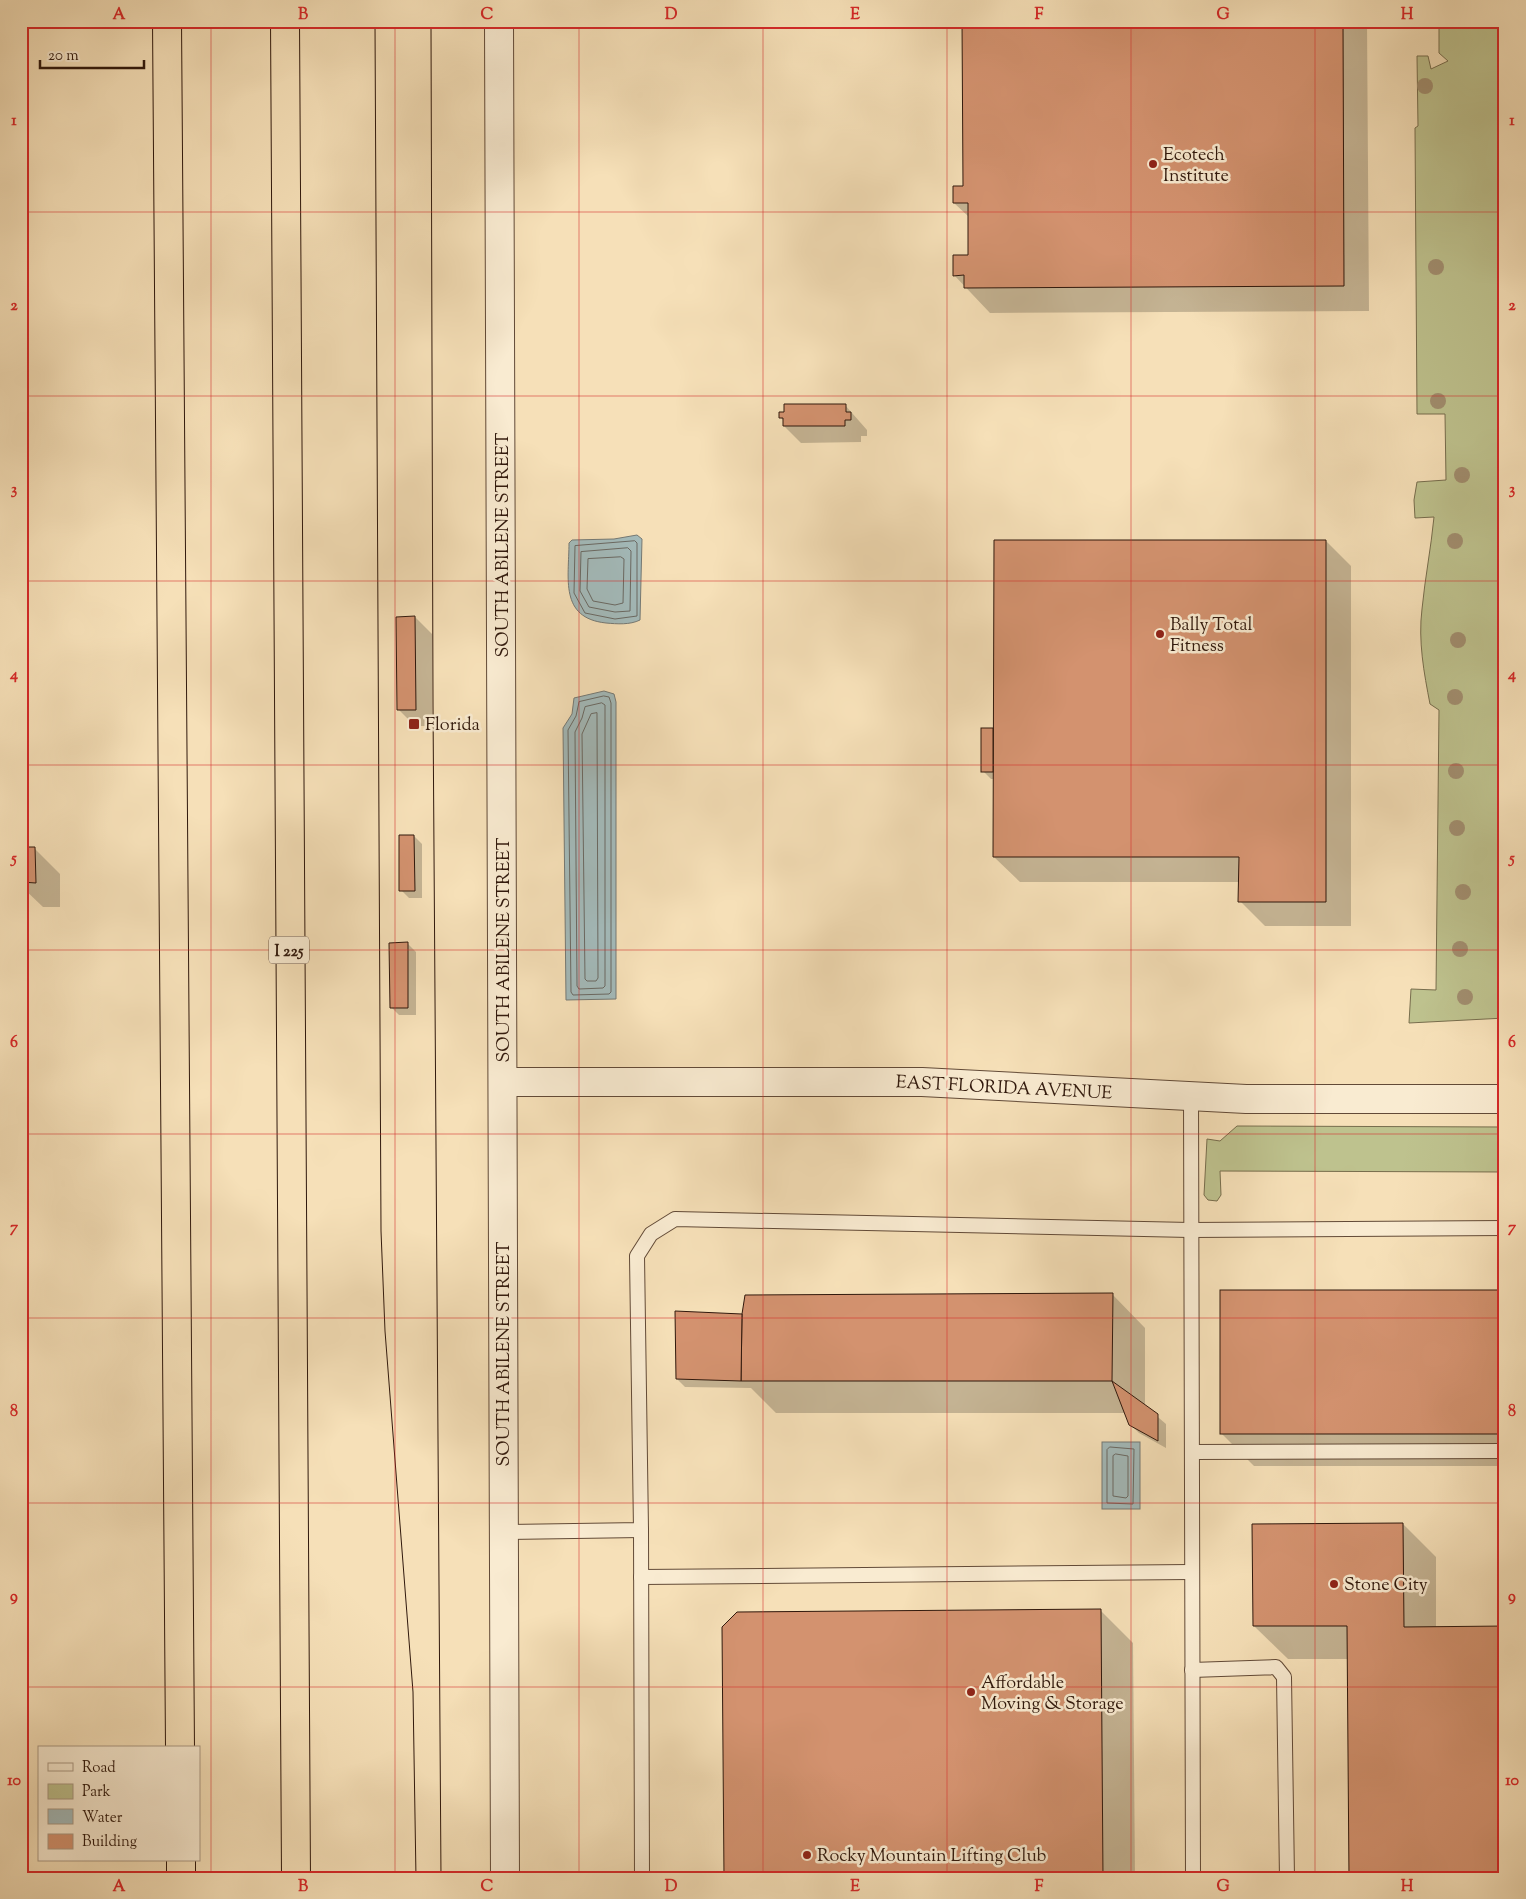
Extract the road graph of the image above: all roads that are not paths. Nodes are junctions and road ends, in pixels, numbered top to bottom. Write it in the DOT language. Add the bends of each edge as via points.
graph roads {
  1 [pos="167,21"];
  2 [pos="285,21"];
  3 [pos="499,21"];
  4 [pos="503,1082"];
  5 [pos="1191,1097"];
  6 [pos="1505,1098"];
  7 [pos="1505,1228"];
  8 [pos="1190,1230"];
  9 [pos="1505,1451"];
  10 [pos="1192,1452"];
  11 [pos="641,1530"];
  12 [pos="504,1532"];
  13 [pos="1192,1572"];
  14 [pos="641,1577"];
  15 [pos="1192,1670"];
  16 [pos="180,1746"];
  17 [pos="180,1862"];
  18 [pos="181,1878"];
  19 [pos="296,1878"];
  20 [pos="505,1878"];
  21 [pos="642,1878"];
  22 [pos="1193,1878"];
  23 [pos="1287,1878"];
  1 -- 16 [label="highway"];
  2 -- 19 [label="highway, I 225"];
  3 -- 4 [label="street, SOUTH ABILENE STREET"];
  4 -- 5 [label="street, EAST FLORIDA AVENUE" via="922,1082"];
  4 -- 12 [label="street, SOUTH ABILENE STREET"];
  5 -- 6 [label="street, EAST FLORIDA AVENUE" via="1300,1100"];
  5 -- 8 [label="lane"];
  7 -- 8 [label="lane"];
  8 -- 10 [label="lane"];
  8 -- 11 [label="lane" via="676,1219 651,1234 638,1256"];
  9 -- 10 [label="lane"];
  10 -- 13 [label="lane"];
  11 -- 12 [label="lane"];
  11 -- 14 [label="lane"];
  12 -- 20 [label="street, SOUTH ABILENE STREET"];
  13 -- 14 [label="lane"];
  13 -- 15 [label="lane"];
  14 -- 21 [label="lane"];
  15 -- 22 [label="lane"];
  15 -- 23 [label="lane" via="1276,1667 1284,1677"];
  17 -- 18 [label="highway"];
}
